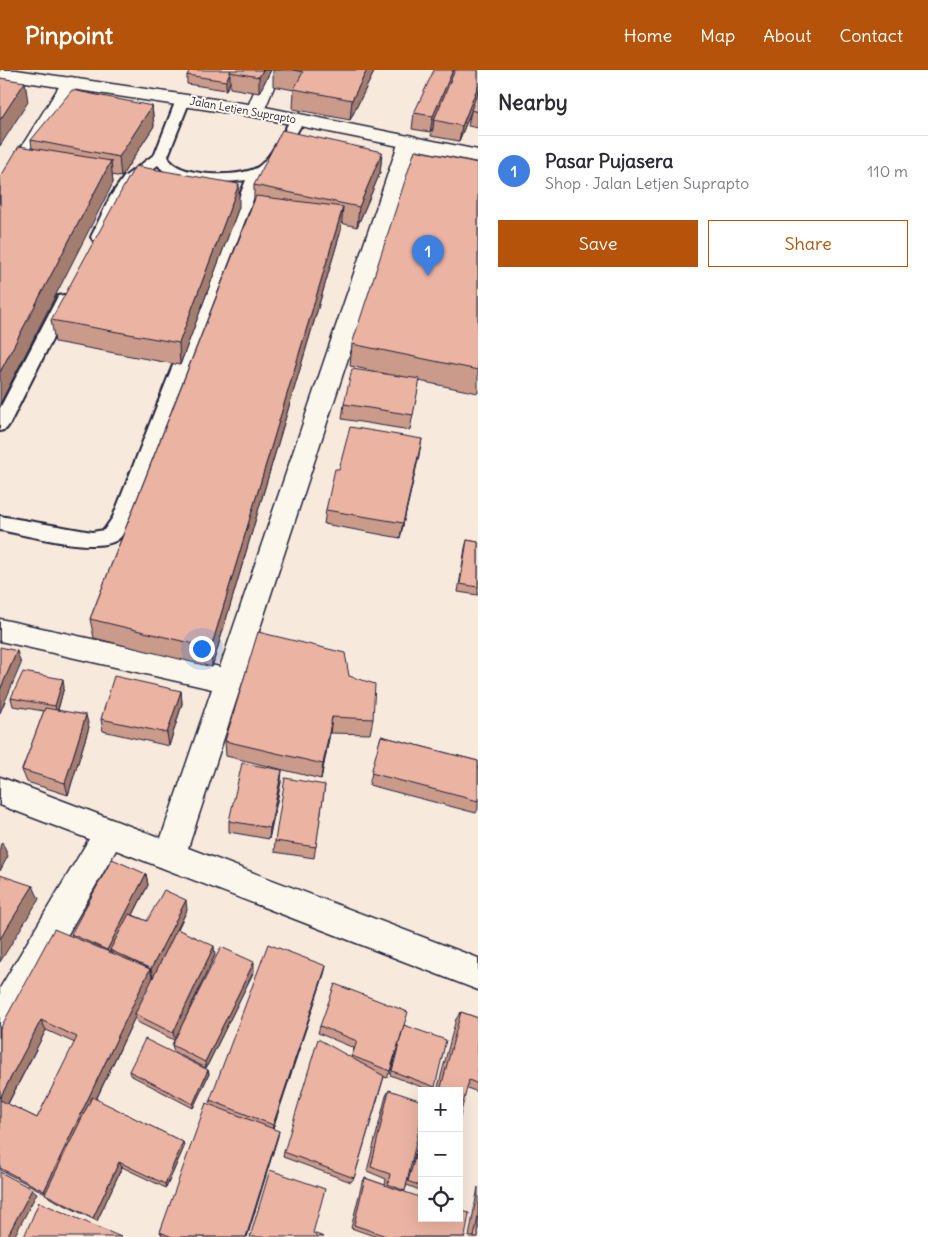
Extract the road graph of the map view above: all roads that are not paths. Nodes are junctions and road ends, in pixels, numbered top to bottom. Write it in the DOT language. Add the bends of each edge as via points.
graph roads {
  1 [pos="272,70"];
  2 [pos="2,72"];
  3 [pos="71,82"];
  4 [pos="183,100"];
  5 [pos="255,111"];
  6 [pos="298,119"];
  7 [pos="410,141"];
  8 [pos="161,156"];
  9 [pos="478,156"];
  10 [pos="255,175"];
  11 [pos="0,197"];
  12 [pos="91,250"];
  13 [pos="70,290"];
  14 [pos="0,425"];
  15 [pos="0,523"];
  16 [pos="0,630"];
  17 [pos="229,681"];
  18 [pos="0,791"];
  19 [pos="109,833"];
  20 [pos="170,856"];
  21 [pos="478,974"];
  22 [pos="0,1020"];
  1 -- 5 [label="street"];
  2 -- 3 [label="street, Jalan Letjen Suprapto"];
  3 -- 4 [label="street, Jalan Letjen Suprapto"];
  3 -- 11 [label="street"];
  4 -- 5 [label="street, Jalan Letjen Suprapto"];
  4 -- 8 [label="lane"];
  5 -- 6 [label="street, Jalan Letjen Suprapto"];
  6 -- 7 [label="street, Jalan Letjen Suprapto"];
  6 -- 10 [label="lane" via="264,169"];
  7 -- 9 [label="street, Jalan Letjen Suprapto"];
  7 -- 17 [label="street"];
  8 -- 10 [label="lane" via="166,166 177,172 208,177"];
  8 -- 12 [label="lane" via="129,180"];
  10 -- 15 [label="lane" via="114,533 104,539 92,540"];
  13 -- 14 [label="lane"];
  16 -- 17 [label="street"];
  17 -- 20 [label="street"];
  18 -- 19 [label="street"];
  19 -- 20 [label="street"];
  19 -- 22 [label="street"];
  20 -- 21 [label="street"];
}
